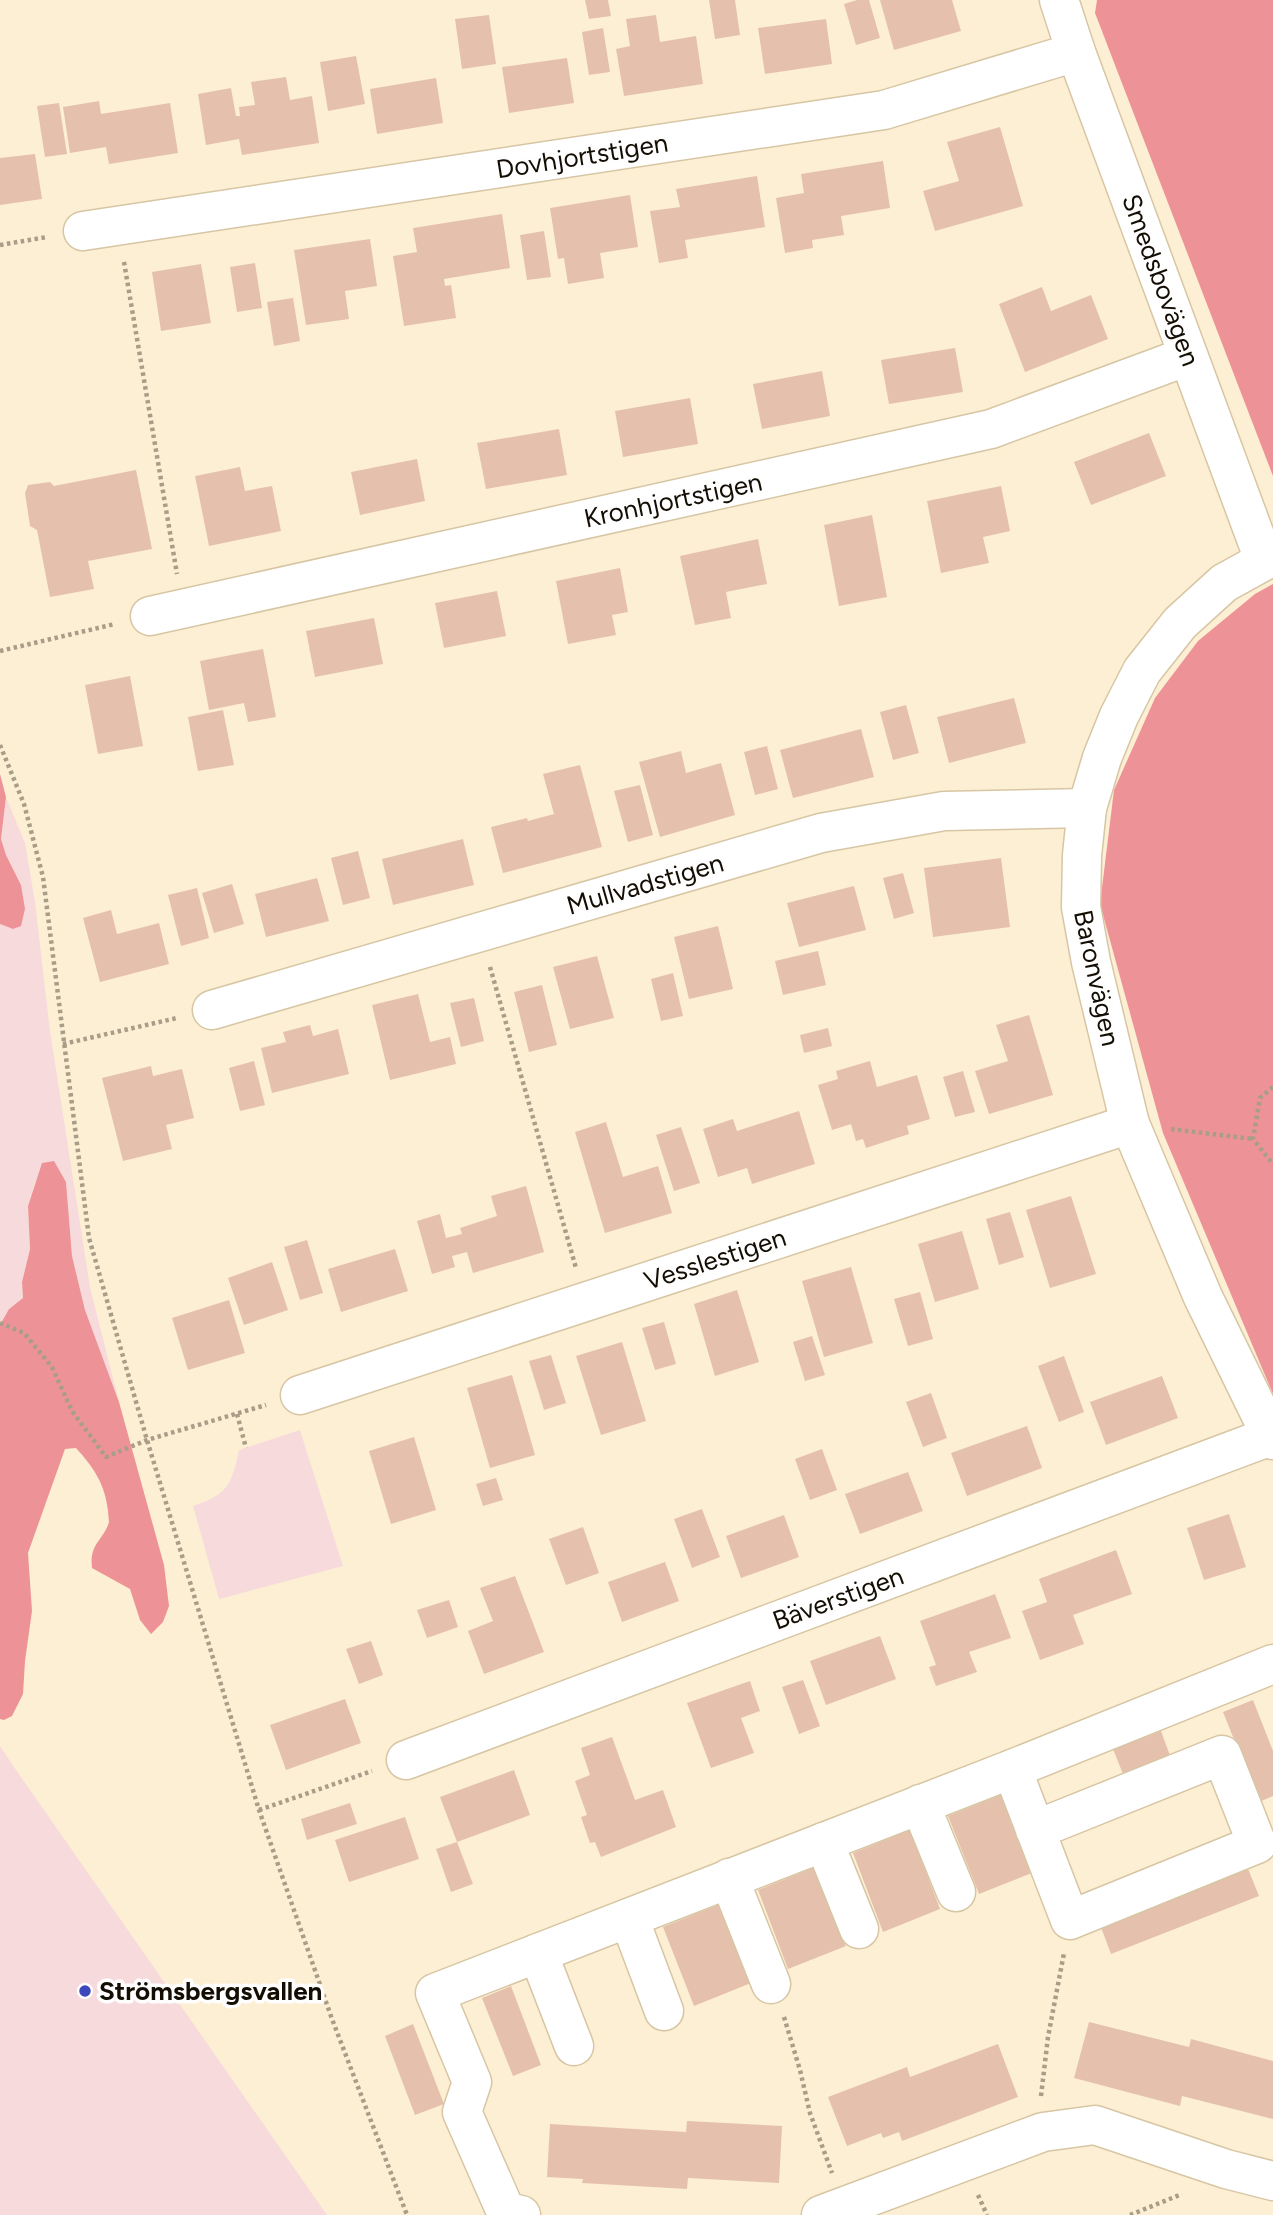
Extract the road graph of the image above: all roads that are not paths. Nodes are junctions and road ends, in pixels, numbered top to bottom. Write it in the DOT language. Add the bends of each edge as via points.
graph roads {
  1 [pos="1059,0"];
  2 [pos="1076,52"];
  3 [pos="100,229"];
  4 [pos="1188,356"];
  5 [pos="1269,558"];
  6 [pos="167,612"];
  7 [pos="1087,808"];
  8 [pos="212,1010"];
  9 [pos="1130,1124"];
  10 [pos="300,1395"];
  11 [pos="1272,1438"];
  12 [pos="1273,1664"];
  13 [pos="406,1760"];
  14 [pos="1012,1769"];
  15 [pos="920,1804"];
  16 [pos="1035,1830"];
  17 [pos="824,1842"];
  18 [pos="729,1878"];
  19 [pos="956,1892"];
  20 [pos="629,1918"];
  21 [pos="859,1929"];
  22 [pos="538,1954"];
  23 [pos="771,1984"];
  24 [pos="664,2011"];
  25 [pos="574,2046"];
  26 [pos="1273,2181"];
  27 [pos="832,2211"];
  28 [pos="521,2215"];
  1 -- 2 [label="street, Smedsbovägen"];
  2 -- 3 [label="street, Dovhjortstigen" via="884,110"];
  2 -- 4 [label="street, Smedsbovägen"];
  4 -- 5 [label="street, Smedsbovägen"];
  4 -- 6 [label="street, Kronhjortstigen" via="991,429"];
  5 -- 7 [label="street, Baronvägen" via="1224,583 1180,623 1142,671 1119,716"];
  7 -- 8 [label="street, Mullvadstigen" via="944,811 821,833"];
  7 -- 9 [label="street, Baronvägen" via="1081,907"];
  9 -- 10 [label="street, Vesslestigen"];
  9 -- 11 [label="street, Baronvägen" via="1203,1297"];
  11 -- 13 [label="street, Bäverstigen"];
  12 -- 14 [label="street"];
  14 -- 15 [label="street"];
  14 -- 16 [label="street"];
  15 -- 17 [label="street"];
  15 -- 19 [label="street"];
  16 -- 16 [label="street" via="1222,1755 1257,1844 1070,1920"];
  17 -- 18 [label="street"];
  17 -- 21 [label="street"];
  18 -- 20 [label="street"];
  18 -- 23 [label="street"];
  20 -- 22 [label="street"];
  20 -- 24 [label="street"];
  22 -- 25 [label="street"];
  22 -- 28 [label="street" via="435,1993 472,2082 462,2112 506,2213"];
  26 -- 27 [label="street" via="1095,2124 1043,2132"];
}
